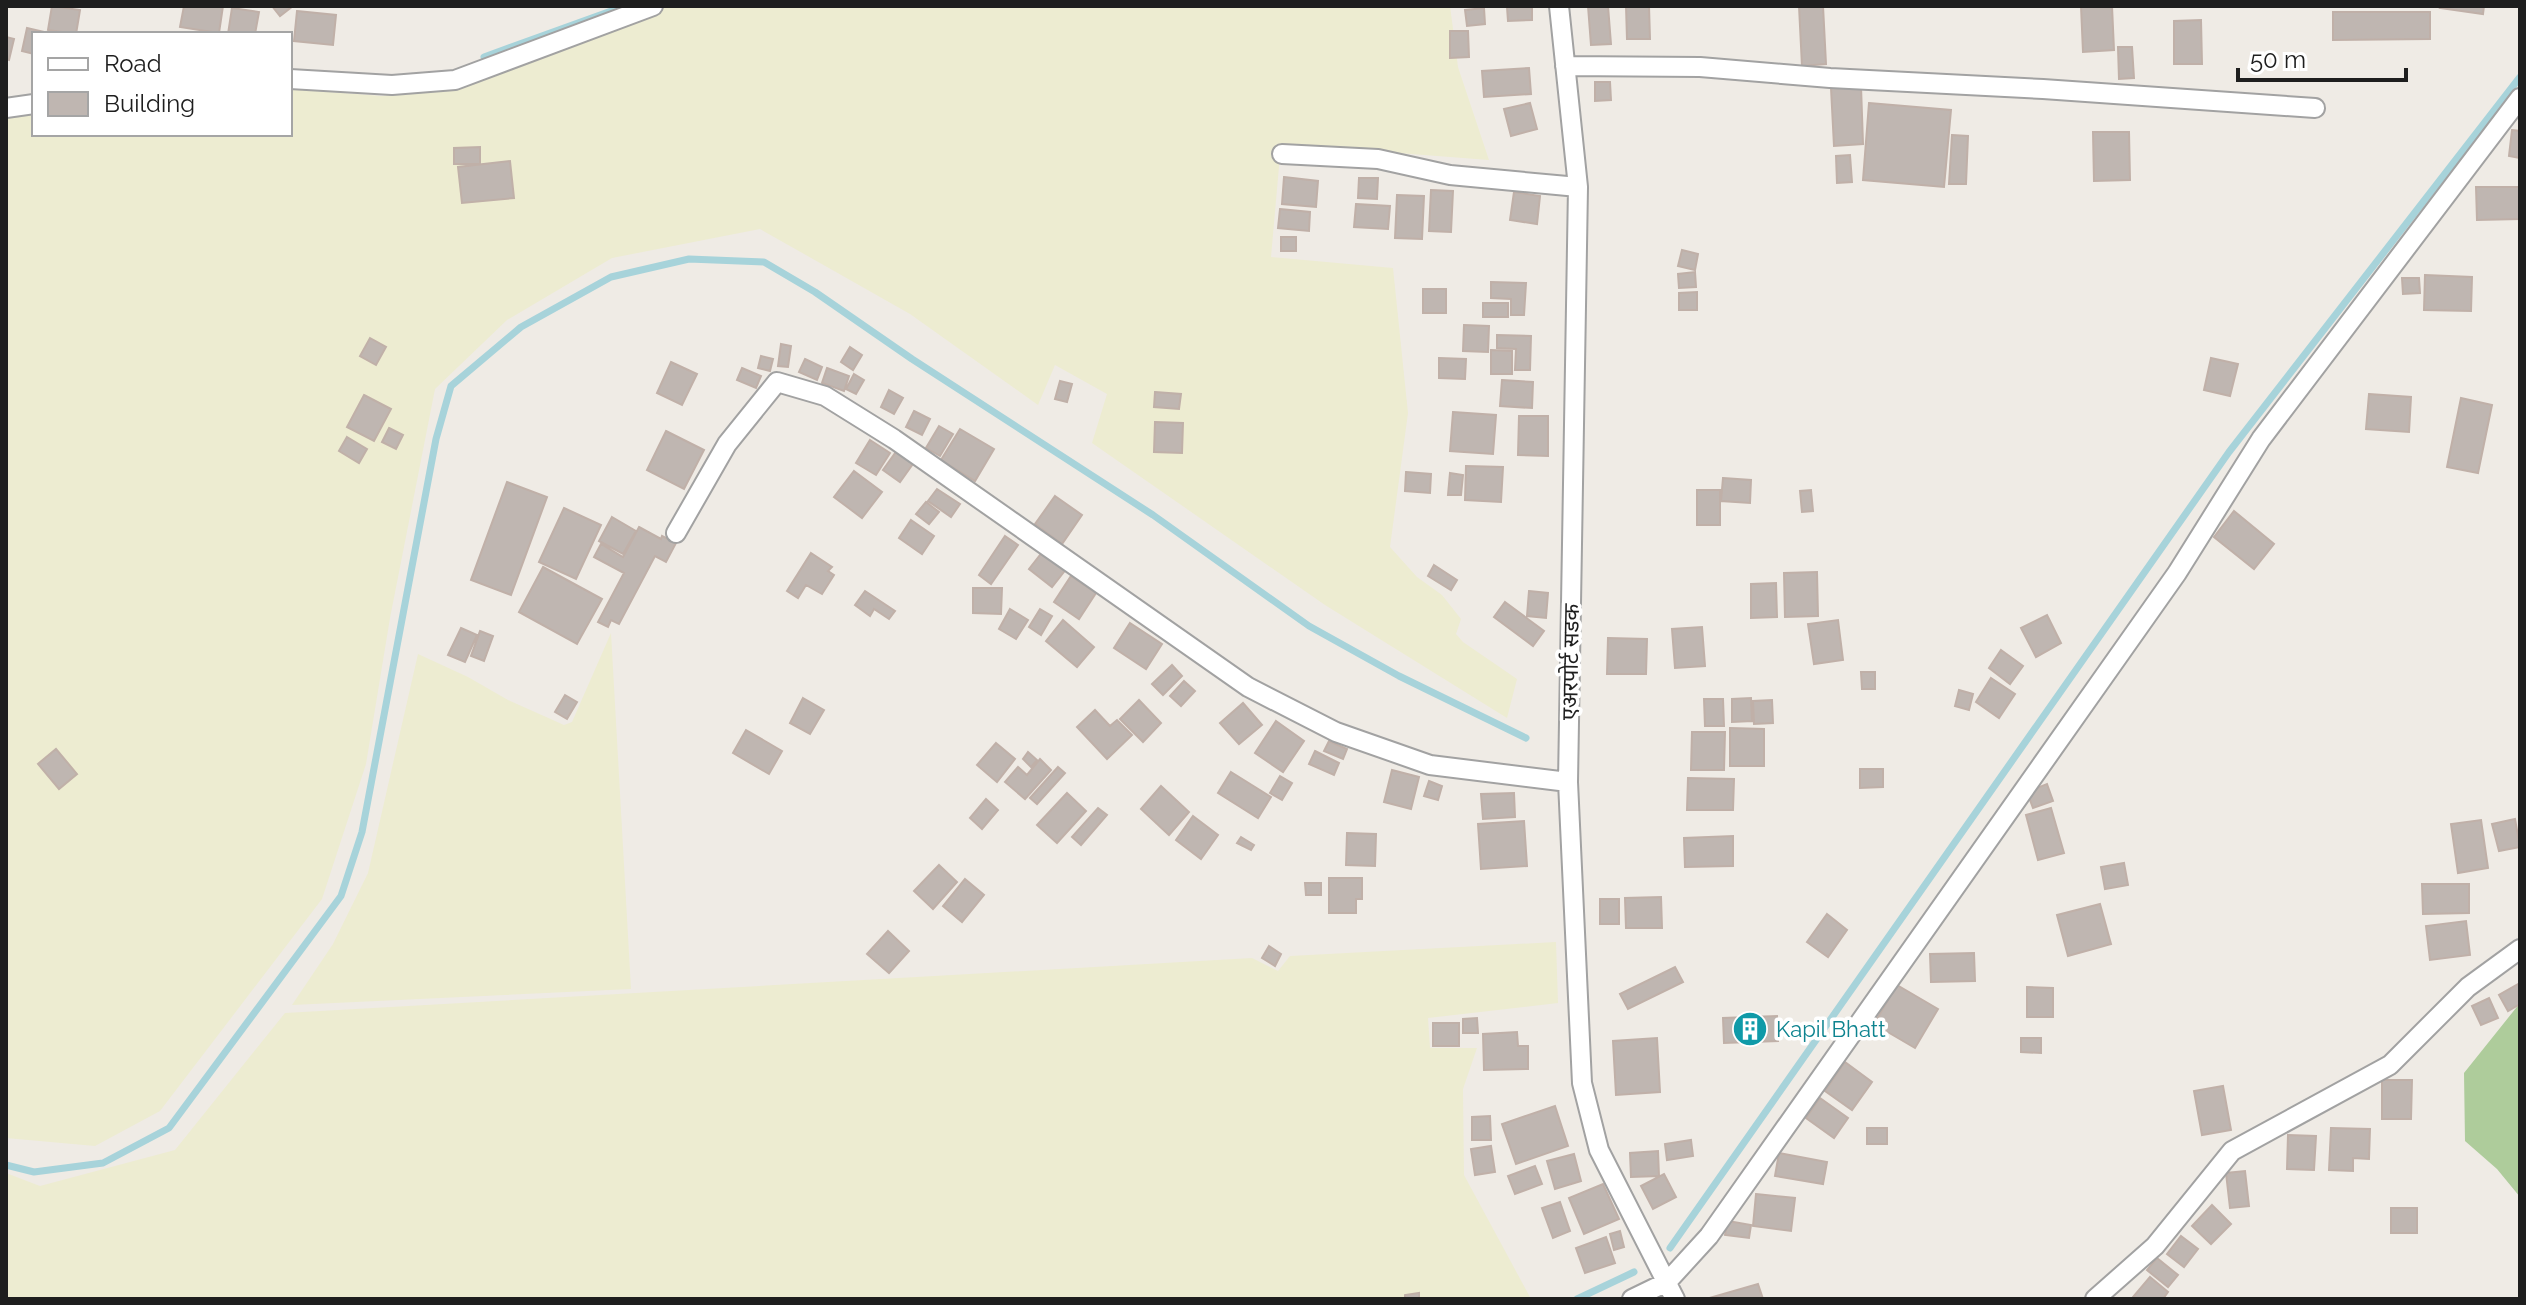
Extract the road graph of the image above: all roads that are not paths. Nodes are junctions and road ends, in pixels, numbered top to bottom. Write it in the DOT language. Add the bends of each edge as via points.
graph roads {
  1 [pos="653,6"];
  2 [pos="1559,6"];
  3 [pos="1565,66"];
  4 [pos="292,79"];
  5 [pos="2520,98"];
  6 [pos="32,104"];
  7 [pos="6,108"];
  8 [pos="2315,108"];
  9 [pos="1282,154"];
  10 [pos="1578,187"];
  11 [pos="676,533"];
  12 [pos="1568,782"];
  13 [pos="2520,949"];
  14 [pos="1671,1291"];
  15 [pos="1632,1299"];
  16 [pos="2095,1299"];
  1 -- 4 [label="street" via="455,80 392,85"];
  2 -- 3 [label="street, एअरपोर्ट सडक"];
  3 -- 8 [label="street" via="1700,67"];
  3 -- 10 [label="street, एअरपोर्ट सडक"];
  5 -- 14 [label="street" via="2261,439 2177,573"];
  6 -- 7 [label="street"];
  9 -- 10 [label="street" via="1378,159 1450,175"];
  10 -- 12 [label="street, एअरपोर्ट सडक"];
  11 -- 12 [label="street" via="727,444 777,382 837,403 1248,687 1336,732 1430,765"];
  12 -- 14 [label="street, एअरपोर्ट सडक" via="1582,1083 1599,1150"];
  13 -- 16 [label="street" via="2468,987 2390,1065 2232,1151 2155,1246"];
  14 -- 15 [label="street"];
}
